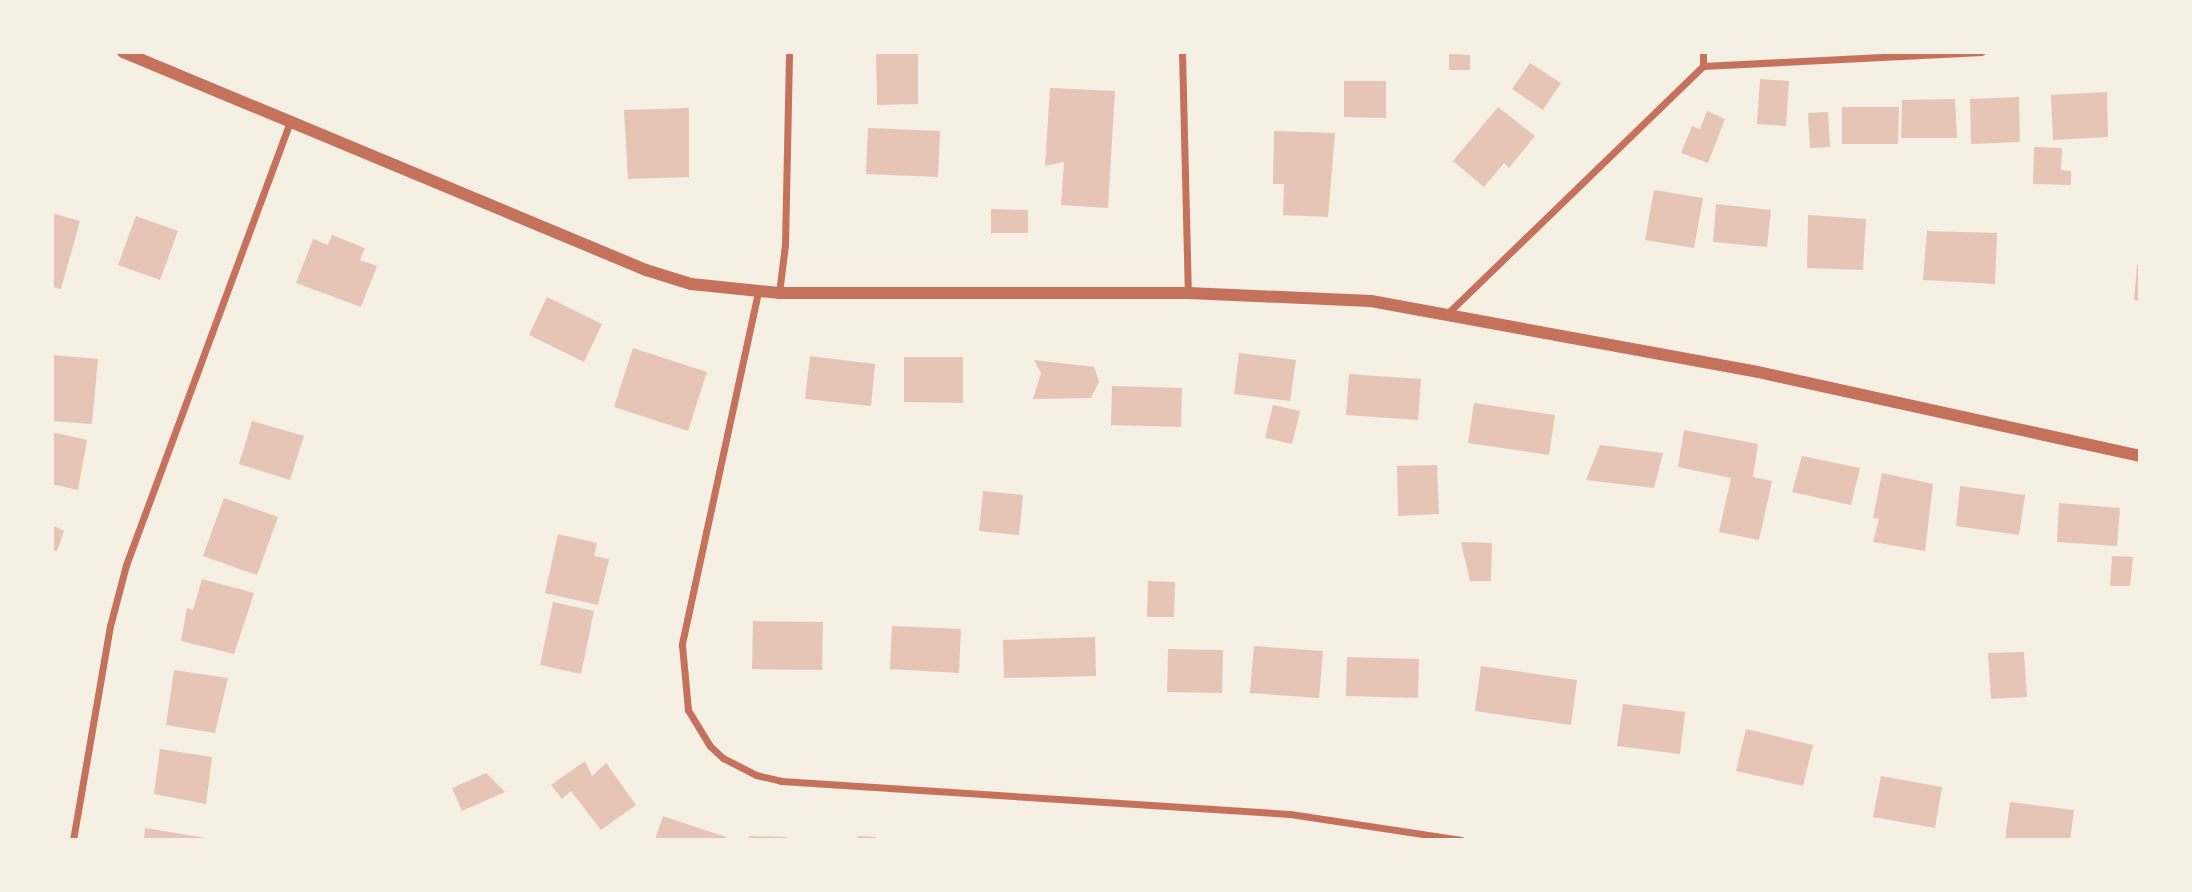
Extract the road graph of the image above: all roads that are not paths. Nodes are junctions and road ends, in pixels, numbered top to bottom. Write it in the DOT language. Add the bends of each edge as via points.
graph roads {
  1 [pos="123,52"];
  2 [pos="789,52"];
  3 [pos="1182,52"];
  4 [pos="1703,52"];
  5 [pos="1982,52"];
  6 [pos="1703,66"];
  7 [pos="291,119"];
  8 [pos="758,292"];
  9 [pos="779,293"];
  10 [pos="1188,293"];
  11 [pos="1449,312"];
  12 [pos="2140,456"];
  13 [pos="73,839"];
  14 [pos="1461,839"];
  1 -- 7 [label="street"];
  2 -- 9 [label="street" via="785,245"];
  3 -- 10 [label="street"];
  4 -- 6 [label="street"];
  5 -- 6 [label="street"];
  6 -- 11 [label="street"];
  7 -- 8 [label="street" via="646,270 691,284"];
  7 -- 13 [label="street" via="126,565 110,626"];
  8 -- 9 [label="street"];
  8 -- 14 [label="street" via="682,645 688,710 709,746 723,758 756,775 781,781 1290,814"];
  9 -- 10 [label="street"];
  10 -- 11 [label="street" via="1371,301"];
  11 -- 12 [label="street" via="1758,372"];
}
